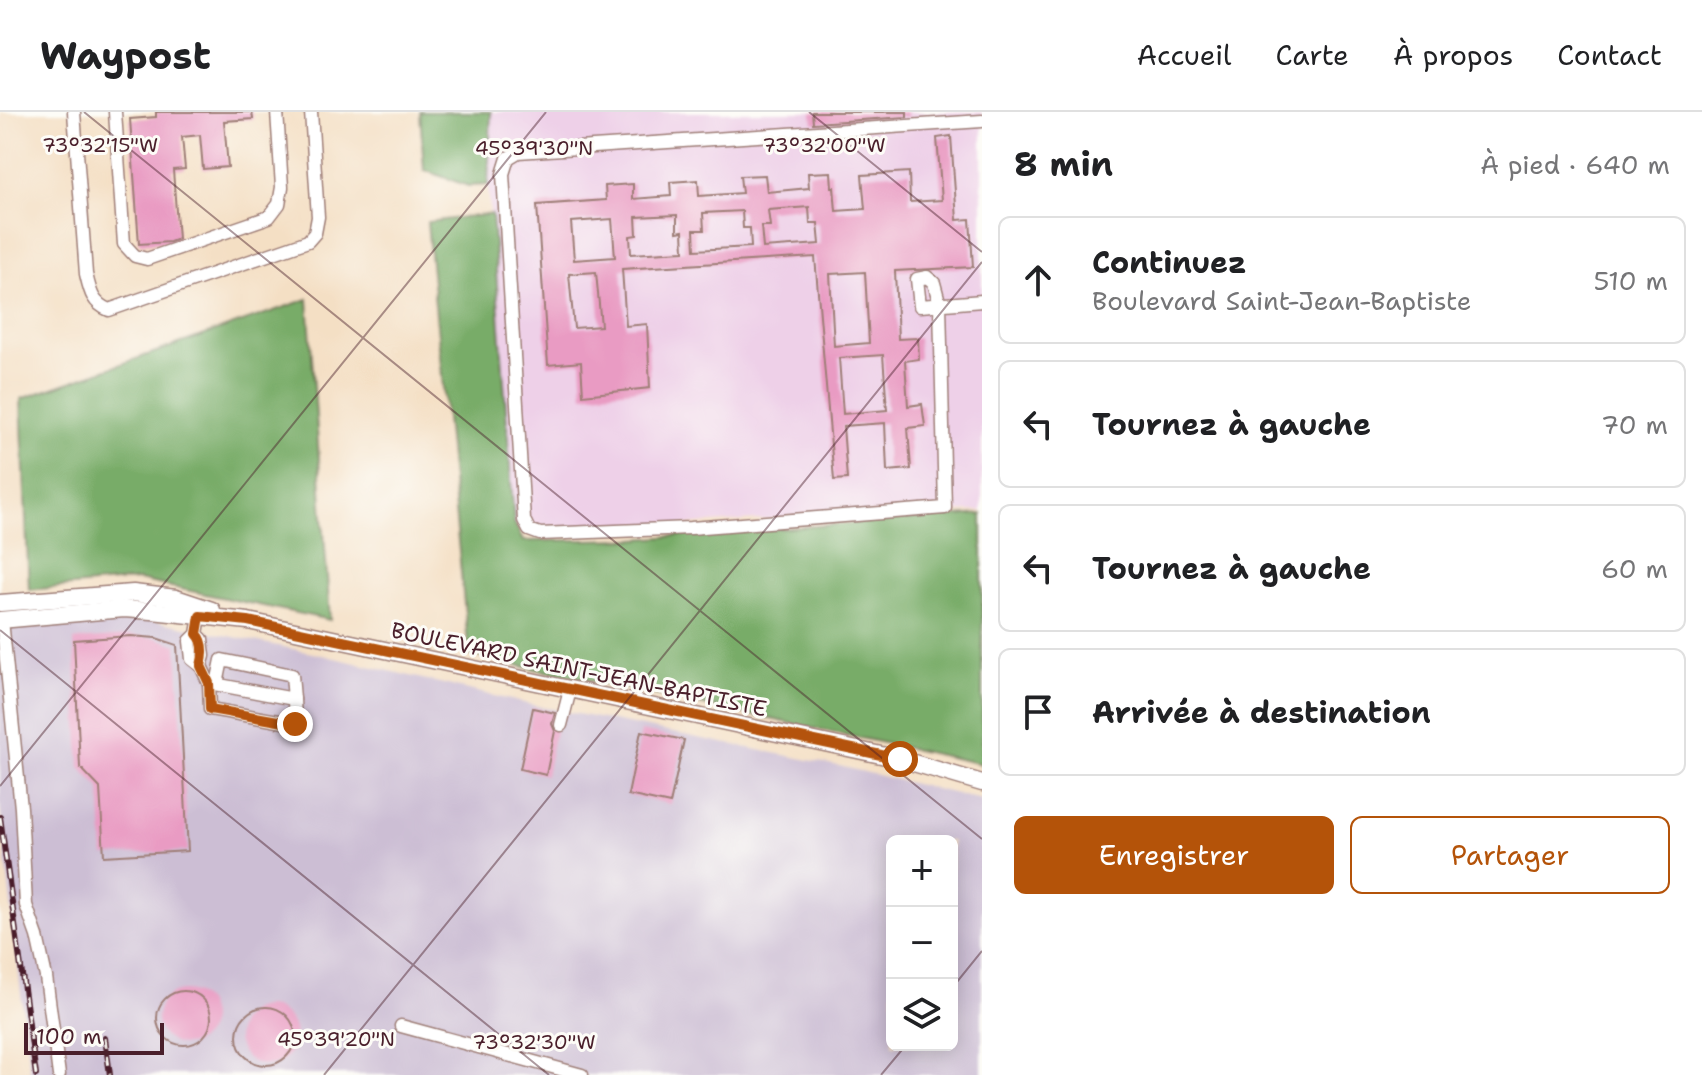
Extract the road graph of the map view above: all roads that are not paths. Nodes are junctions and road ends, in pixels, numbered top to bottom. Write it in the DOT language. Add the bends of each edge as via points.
graph roads {
  1 [pos="74,112"];
  2 [pos="115,112"];
  3 [pos="277,112"];
  4 [pos="311,112"];
  5 [pos="982,121"];
  6 [pos="982,301"];
  7 [pos="1,614"];
  8 [pos="200,616"];
  9 [pos="248,621"];
  10 [pos="213,683"];
  11 [pos="570,690"];
  12 [pos="294,699"];
  13 [pos="561,725"];
  14 [pos="900,759"];
  15 [pos="982,771"];
  16 [pos="982,783"];
  17 [pos="401,1026"];
  18 [pos="59,1075"];
  19 [pos="582,1075"];
  1 -- 4 [label="lane" via="86,274 91,296 109,310 308,241 318,217"];
  2 -- 3 [label="lane" via="124,244 135,256 147,259 269,217 279,204 282,187"];
  5 -- 6 [label="lane" via="518,152 508,158 503,174 524,520 529,530 540,534 945,508 940,305"];
  7 -- 8 [label="main road, BOULEVARD SAINT-JEAN-BAPTISTE" via="124,609"];
  7 -- 9 [label="main road, BOULEVARD SAINT-JEAN-BAPTISTE" via="62,599 150,594"];
  7 -- 18 [label="lane" via="26,905 46,977"];
  8 -- 9 [label="main road, BOULEVARD SAINT-JEAN-BAPTISTE"];
  8 -- 10 [label="lane" via="190,641 192,659"];
  9 -- 11 [label="main road, BOULEVARD SAINT-JEAN-BAPTISTE"];
  10 -- 12 [label="lane"];
  10 -- 12 [label="lane" via="222,660 292,675"];
  10 -- 12 [label="lane" via="210,709 295,724"];
  11 -- 13 [label="lane"];
  11 -- 14 [label="main road, BOULEVARD SAINT-JEAN-BAPTISTE"];
  14 -- 15 [label="main road, BOULEVARD SAINT-JEAN-BAPTISTE"];
  14 -- 16 [label="main road, BOULEVARD SAINT-JEAN-BAPTISTE"];
  17 -- 19 [label="lane"];
}
